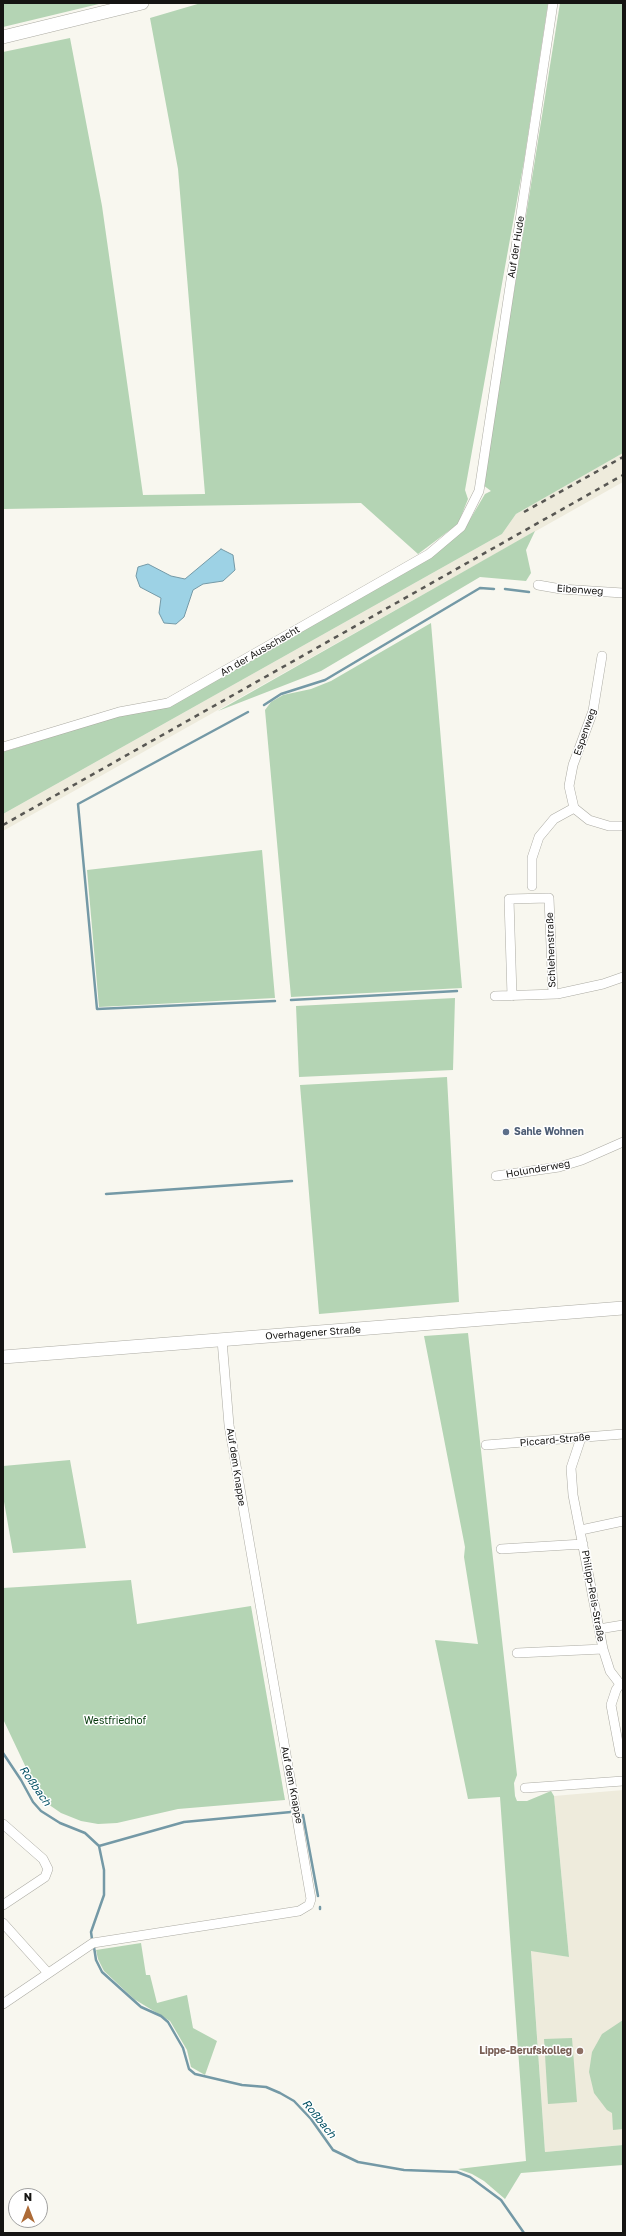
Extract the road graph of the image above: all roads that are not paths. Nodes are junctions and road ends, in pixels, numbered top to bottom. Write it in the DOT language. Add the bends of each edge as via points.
graph roads {
  1 [pos="142,3"];
  2 [pos="553,3"];
  3 [pos="3,37"];
  4 [pos="479,491"];
  5 [pos="538,585"];
  6 [pos="623,592"];
  7 [pos="602,656"];
  8 [pos="3,748"];
  9 [pos="574,808"];
  10 [pos="623,826"];
  11 [pos="532,886"];
  12 [pos="623,977"];
  13 [pos="553,994"];
  14 [pos="495,996"];
  15 [pos="512,996"];
  16 [pos="623,1142"];
  17 [pos="496,1176"];
  18 [pos="623,1308"];
  19 [pos="222,1340"];
  20 [pos="3,1357"];
  21 [pos="623,1434"];
  22 [pos="581,1438"];
  23 [pos="486,1445"];
  24 [pos="623,1521"];
  25 [pos="581,1530"];
  26 [pos="583,1544"];
  27 [pos="501,1549"];
  28 [pos="623,1625"];
  29 [pos="599,1629"];
  30 [pos="603,1649"];
  31 [pos="517,1653"];
  32 [pos="622,1685"];
  33 [pos="620,1753"];
  34 [pos="623,1781"];
  35 [pos="525,1788"];
  36 [pos="3,1824"];
  37 [pos="3,1905"];
  38 [pos="3,1923"];
  39 [pos="48,1973"];
  40 [pos="3,2004"];
  1 -- 3 [label="main road"];
  2 -- 4 [label="street, Auf der Hude"];
  4 -- 8 [label="street, An der Ausschacht" via="461,527 429,554 168,703 119,712"];
  5 -- 6 [label="street, Eibenweg" via="561,589"];
  7 -- 9 [label="street, Espenweg" via="593,711 569,786"];
  9 -- 10 [label="street" via="589,820 609,826"];
  9 -- 11 [label="street" via="554,819 539,837 532,858"];
  12 -- 13 [label="street, Schlehenstraße" via="603,984"];
  13 -- 15 [label="street, Schlehenstraße"];
  13 -- 15 [label="street, Schlehenstraße" via="549,898 509,899"];
  14 -- 15 [label="street, Schlehenstraße"];
  16 -- 17 [label="street, Holunderweg" via="560,1167"];
  18 -- 19 [label="main road, Overhagener Straße"];
  19 -- 20 [label="main road, Overhagener Straße"];
  19 -- 39 [label="street, Auf dem Knappe" via="230,1433 311,1899 309,1905 299,1911 93,1943"];
  21 -- 22 [label="street, Piccard-Straße"];
  22 -- 23 [label="street, Piccard-Straße"];
  22 -- 25 [label="street, Philipp-Reis-Straße" via="570,1468"];
  24 -- 25 [label="street"];
  25 -- 26 [label="street, Philipp-Reis-Straße"];
  26 -- 27 [label="street, Philipp-Reis-Straße"];
  26 -- 29 [label="street, Philipp-Reis-Straße"];
  28 -- 29 [label="street"];
  29 -- 30 [label="street, Philipp-Reis-Straße"];
  30 -- 31 [label="street, Philipp-Reis-Straße"];
  30 -- 32 [label="street, Philipp-Reis-Straße" via="610,1671"];
  32 -- 33 [label="street, Philipp-Reis-Straße" via="616,1690 611,1705"];
  34 -- 35 [label="street"];
  36 -- 37 [label="street" via="43,1859 48,1868 45,1877"];
  38 -- 39 [label="street"];
  39 -- 40 [label="street, Auf dem Knappe"];
}
